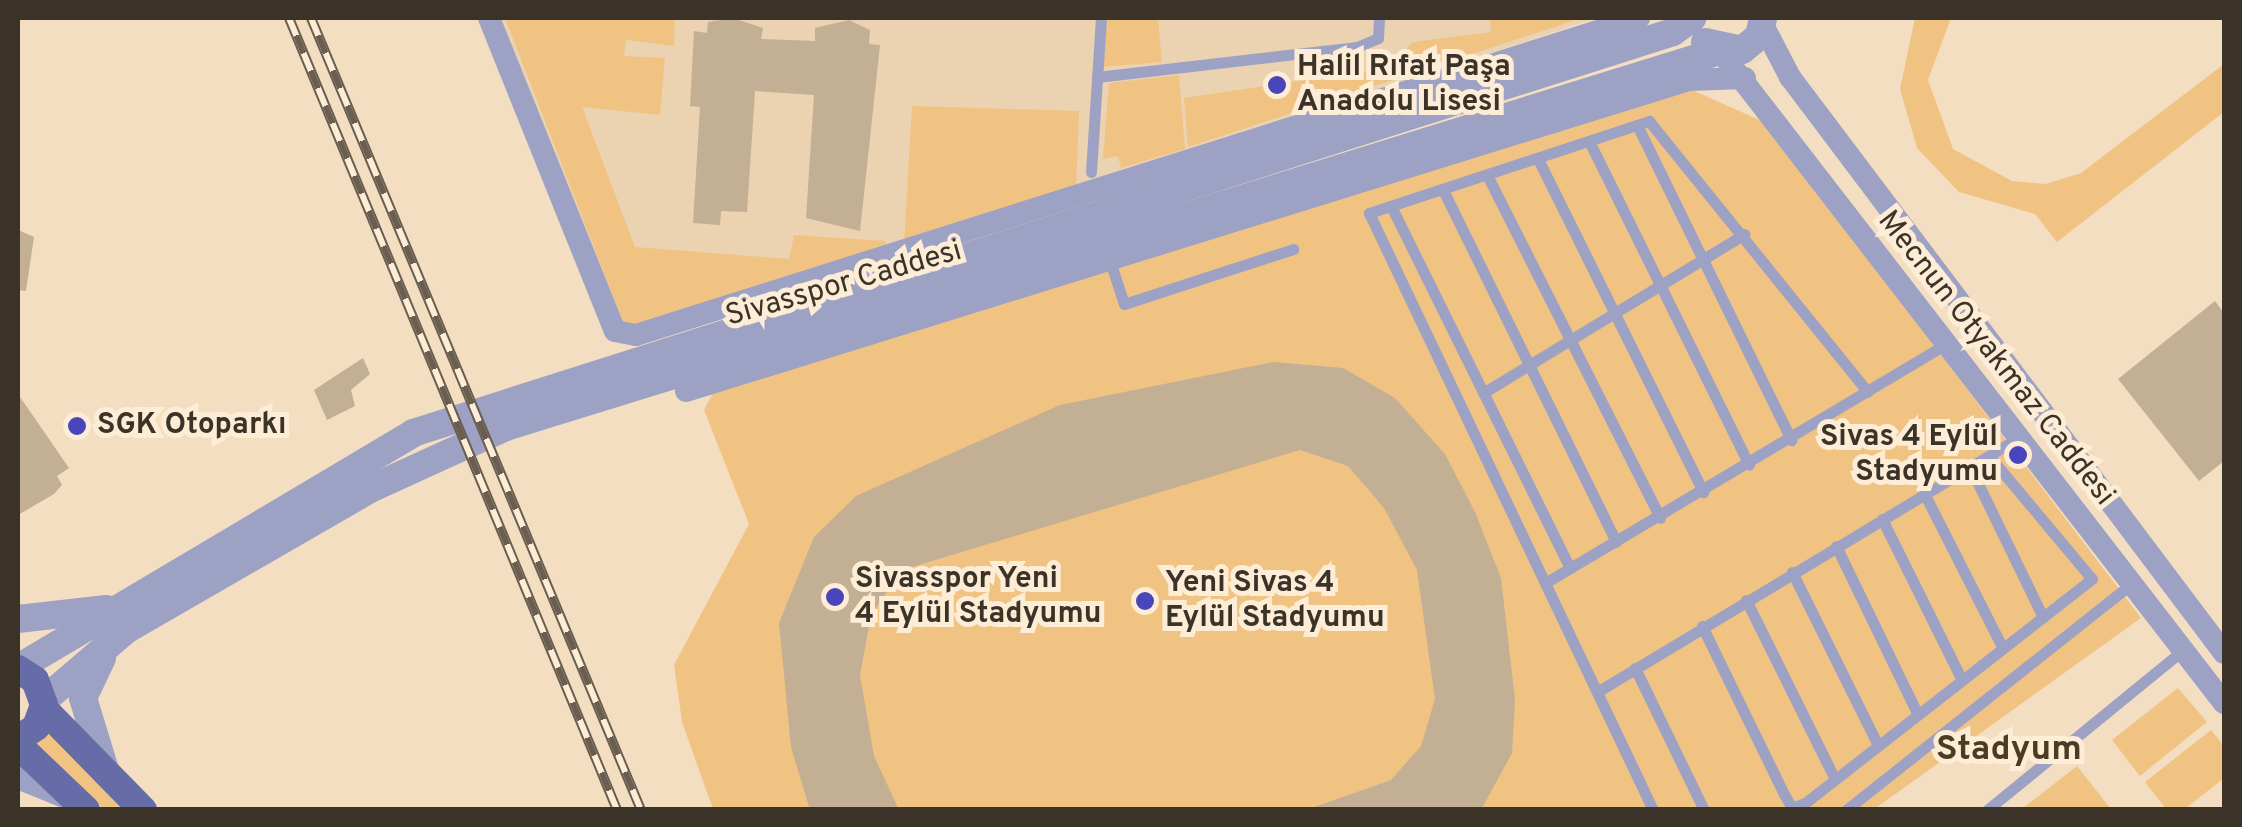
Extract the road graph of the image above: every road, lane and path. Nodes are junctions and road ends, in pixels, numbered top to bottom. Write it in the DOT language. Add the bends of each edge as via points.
graph roads {
  1 [pos="488,18"];
  2 [pos="1101,18"];
  3 [pos="1379,18"];
  4 [pos="1639,18"];
  5 [pos="1694,18"];
  6 [pos="1764,20"];
  7 [pos="1719,51"];
  8 [pos="1098,77"];
  9 [pos="1746,78"];
  10 [pos="1637,126"];
  11 [pos="1590,142"];
  12 [pos="1538,158"];
  13 [pos="1092,172"];
  14 [pos="1488,175"];
  15 [pos="1443,190"];
  16 [pos="1391,206"];
  17 [pos="1745,234"];
  18 [pos="1294,249"];
  19 [pos="1110,261"];
  20 [pos="1703,262"];
  21 [pos="1660,287"];
  22 [pos="1616,314"];
  23 [pos="1572,341"];
  24 [pos="1942,346"];
  25 [pos="698,350"];
  26 [pos="1528,368"];
  27 [pos="686,391"];
  28 [pos="1868,392"];
  29 [pos="1484,393"];
  30 [pos="2016,439"];
  31 [pos="1790,440"];
  32 [pos="1992,458"];
  33 [pos="1749,466"];
  34 [pos="1971,470"];
  35 [pos="1703,492"];
  36 [pos="1925,495"];
  37 [pos="1660,518"];
  38 [pos="1882,519"];
  39 [pos="1616,542"];
  40 [pos="1836,546"];
  41 [pos="1570,568"];
  42 [pos="1792,572"];
  43 [pos="1545,583"];
  44 [pos="2131,584"];
  45 [pos="1746,600"];
  46 [pos="2043,617"];
  47 [pos="18,619"];
  48 [pos="119,619"];
  49 [pos="1702,626"];
  50 [pos="2002,647"];
  51 [pos="2183,650"];
  52 [pos="2224,654"];
  53 [pos="18,668"];
  54 [pos="1636,668"];
  55 [pos="1961,678"];
  56 [pos="1597,692"];
  57 [pos="2224,704"];
  58 [pos="43,705"];
  59 [pos="1917,713"];
  60 [pos="18,742"];
  61 [pos="1878,744"];
  62 [pos="105,772"];
  63 [pos="18,775"];
  64 [pos="1835,779"];
  65 [pos="84,807"];
  66 [pos="143,810"];
  67 [pos="1654,810"];
  68 [pos="1704,810"];
  69 [pos="1846,810"];
  70 [pos="1987,810"];
  1 -- 4 [label="street" via="614,331 636,335"];
  2 -- 8 [label="lane"];
  3 -- 8 [label="lane" via="1378,38 1357,46"];
  5 -- 7 [label="street" via="1703,39"];
  5 -- 25 [label="street, Sivasspor Caddesi" via="1672,32"];
  6 -- 7 [label="street, Sivasspor Caddesi" via="1746,48"];
  6 -- 52 [label="street, Mecnun Otyakmaz Caddesi" via="1790,77"];
  7 -- 9 [label="street, Mecnun Otyakmaz Caddesi"];
  7 -- 25 [label="street, Sivasspor Caddesi"];
  8 -- 13 [label="lane"];
  9 -- 19 [label="street" via="1690,80"];
  9 -- 24 [label="street, Mecnun Otyakmaz Caddesi"];
  10 -- 11 [label="lane"];
  10 -- 17 [label="lane" via="1649,122"];
  10 -- 20 [label="lane"];
  11 -- 12 [label="lane"];
  11 -- 21 [label="lane"];
  12 -- 14 [label="lane"];
  12 -- 22 [label="lane"];
  14 -- 15 [label="lane"];
  14 -- 23 [label="lane"];
  15 -- 16 [label="lane"];
  15 -- 26 [label="lane"];
  16 -- 29 [label="lane"];
  16 -- 43 [label="lane" via="1369,213"];
  17 -- 20 [label="lane"];
  17 -- 28 [label="lane"];
  18 -- 19 [label="lane" via="1124,304"];
  19 -- 27 [label="street"];
  20 -- 21 [label="lane"];
  20 -- 31 [label="lane"];
  21 -- 22 [label="lane"];
  21 -- 33 [label="lane"];
  22 -- 23 [label="lane"];
  22 -- 35 [label="lane"];
  23 -- 26 [label="lane"];
  23 -- 37 [label="lane"];
  24 -- 28 [label="lane"];
  24 -- 30 [label="street, Mecnun Otyakmaz Caddesi"];
  25 -- 48 [label="street, Sivasspor Caddesi" via="413,433 274,530"];
  26 -- 29 [label="lane"];
  26 -- 39 [label="lane"];
  28 -- 31 [label="lane"];
  29 -- 41 [label="lane"];
  30 -- 32 [label="lane"];
  30 -- 44 [label="street, Mecnun Otyakmaz Caddesi"];
  31 -- 33 [label="lane"];
  32 -- 34 [label="lane"];
  32 -- 46 [label="lane" via="2092,579"];
  33 -- 35 [label="lane"];
  34 -- 36 [label="lane"];
  34 -- 46 [label="lane"];
  35 -- 37 [label="lane"];
  36 -- 38 [label="lane"];
  36 -- 50 [label="lane"];
  37 -- 39 [label="lane"];
  38 -- 40 [label="lane"];
  38 -- 55 [label="lane"];
  39 -- 41 [label="lane"];
  40 -- 42 [label="lane"];
  40 -- 59 [label="lane"];
  41 -- 43 [label="lane"];
  42 -- 45 [label="lane"];
  42 -- 61 [label="lane"];
  43 -- 56 [label="lane"];
  44 -- 51 [label="street, Mecnun Otyakmaz Caddesi"];
  44 -- 69 [label="lane"];
  45 -- 49 [label="lane"];
  45 -- 64 [label="lane"];
  46 -- 50 [label="lane"];
  47 -- 48 [label="street"];
  48 -- 53 [label="street, Sivasspor Caddesi"];
  48 -- 58 [label="street, Sivasspor Caddesi"];
  48 -- 62 [label="street" via="85,685 84,715"];
  49 -- 54 [label="lane"];
  49 -- 64 [label="lane" via="1792,808"];
  50 -- 55 [label="lane"];
  51 -- 57 [label="street, Mecnun Otyakmaz Caddesi"];
  51 -- 70 [label="lane"];
  53 -- 58 [label="main road" via="35,680"];
  54 -- 56 [label="lane"];
  54 -- 68 [label="lane"];
  55 -- 59 [label="lane"];
  56 -- 67 [label="lane"];
  58 -- 60 [label="main road" via="36,727"];
  58 -- 62 [label="main road"];
  59 -- 61 [label="lane"];
  60 -- 65 [label="main road"];
  61 -- 64 [label="lane"];
  62 -- 66 [label="main road"];
  63 -- 65 [label="street"];
}
